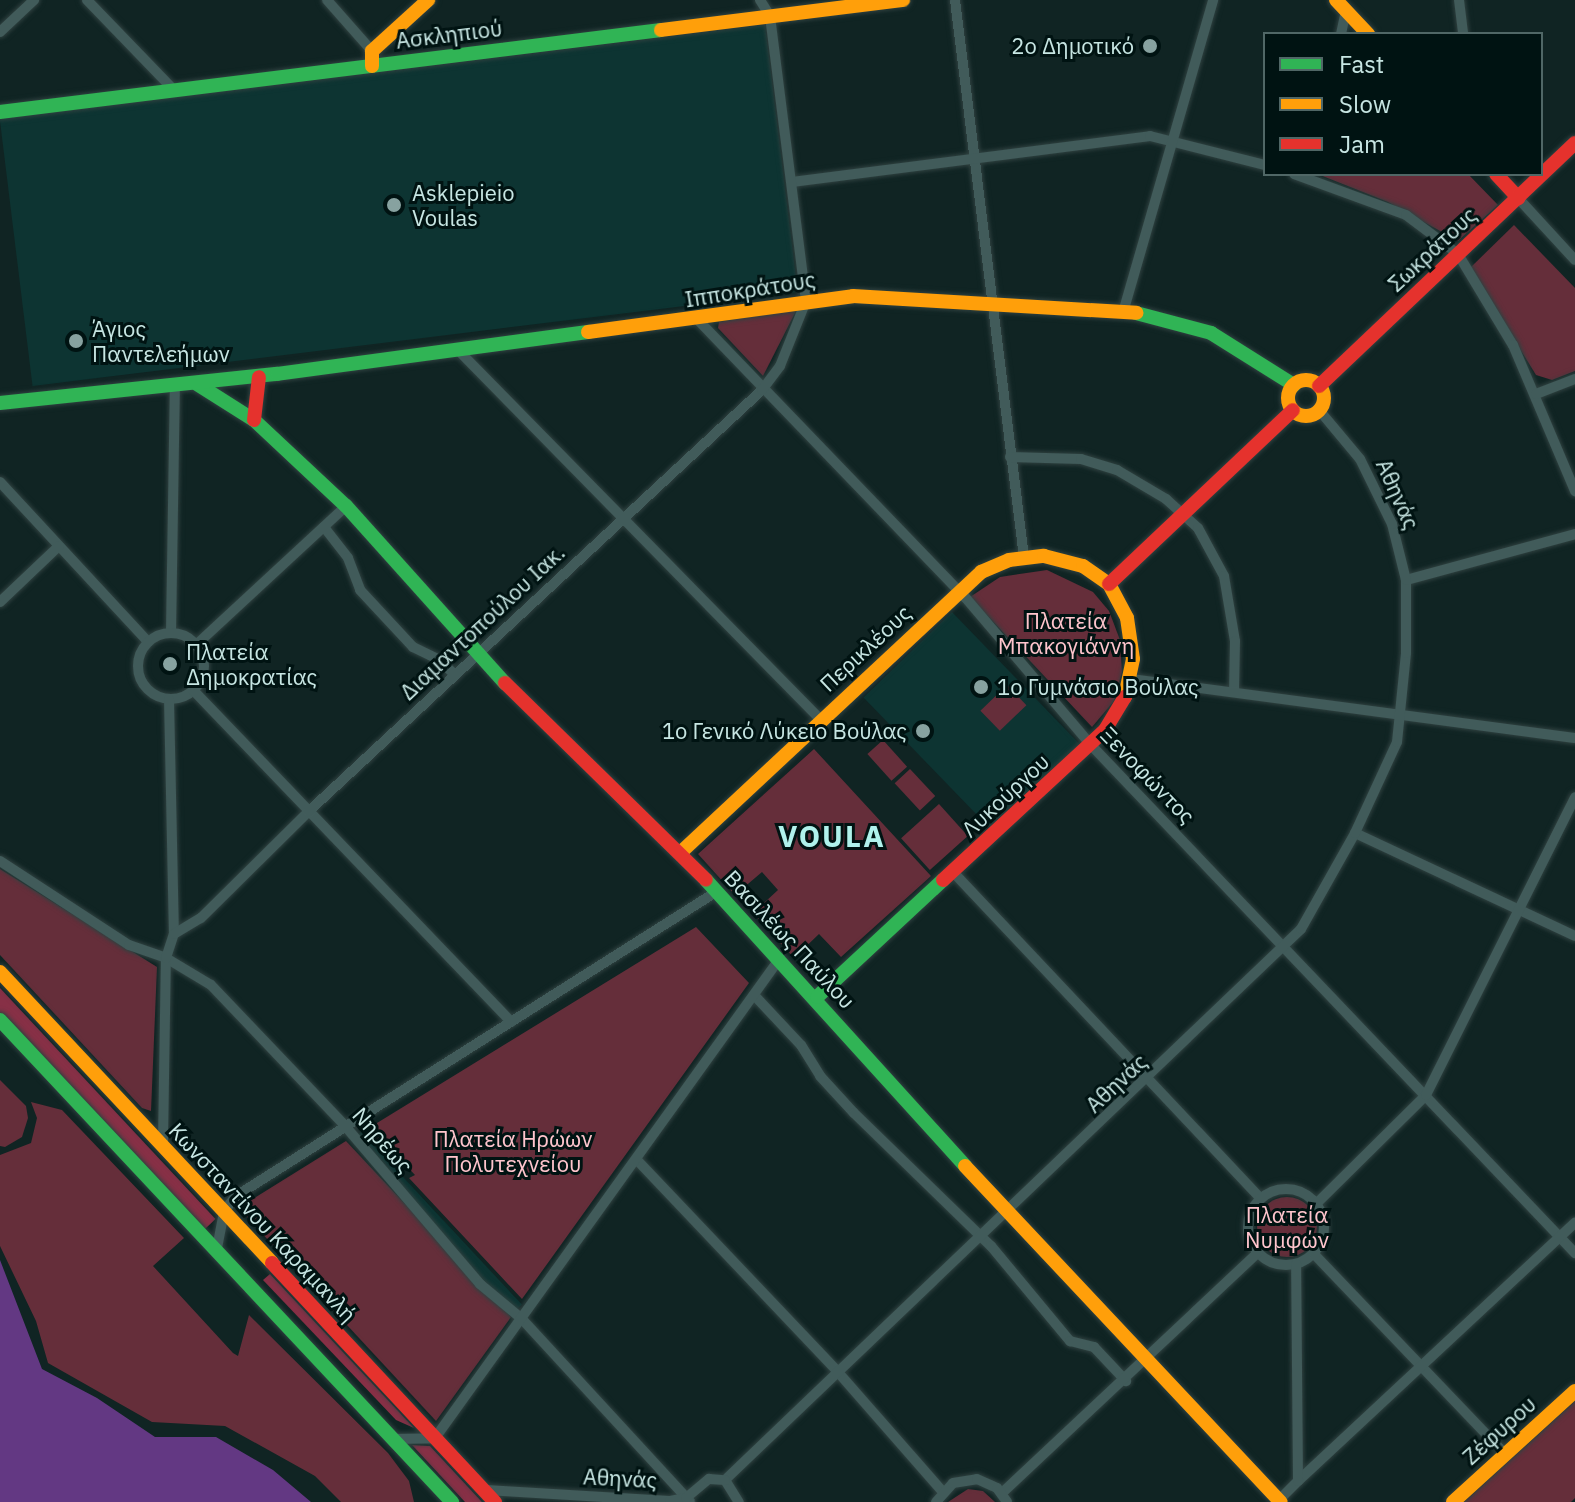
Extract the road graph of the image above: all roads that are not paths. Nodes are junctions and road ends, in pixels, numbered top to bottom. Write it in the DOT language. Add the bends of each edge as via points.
graph roads {
  1 [pos="34,0"];
  2 [pos="87,0"];
  3 [pos="327,0"];
  4 [pos="428,0"];
  5 [pos="760,0"];
  6 [pos="903,0"];
  7 [pos="955,0"];
  8 [pos="1213,0"];
  9 [pos="1459,0"];
  10 [pos="843,4"];
  11 [pos="1341,5"];
  12 [pos="770,16"];
  13 [pos="0,32"];
  14 [pos="1341,32"];
  15 [pos="1366,32"];
  16 [pos="1463,32"];
  17 [pos="372,58"];
  18 [pos="174,90"];
  19 [pos="0,112"];
  20 [pos="1173,139"];
  21 [pos="1575,143"];
  22 [pos="976,158"];
  23 [pos="1263,164"];
  24 [pos="1543,174"];
  25 [pos="1312,176"];
  26 [pos="1498,176"];
  27 [pos="1541,176"];
  28 [pos="792,182"];
  29 [pos="1518,198"];
  30 [pos="1458,254"];
  31 [pos="1575,260"];
  32 [pos="806,301"];
  33 [pos="991,306"];
  34 [pos="1124,309"];
  35 [pos="698,320"];
  36 [pos="458,350"];
  37 [pos="259,377"];
  38 [pos="1575,379"];
  39 [pos="197,384"];
  40 [pos="1294,385"];
  41 [pos="175,386"];
  42 [pos="1319,386"];
  43 [pos="762,390"];
  44 [pos="1536,394"];
  45 [pos="0,403"];
  46 [pos="1293,410"];
  47 [pos="1319,410"];
  48 [pos="254,420"];
  49 [pos="1010,457"];
  50 [pos="0,482"];
  51 [pos="1575,491"];
  52 [pos="346,506"];
  53 [pos="1184,513"];
  54 [pos="623,518"];
  55 [pos="324,527"];
  56 [pos="1575,534"];
  57 [pos="59,546"];
  58 [pos="1024,557"];
  59 [pos="1406,580"];
  60 [pos="1109,584"];
  61 [pos="958,590"];
  62 [pos="0,602"];
  63 [pos="171,633"];
  64 [pos="148,642"];
  65 [pos="196,645"];
  66 [pos="477,655"];
  67 [pos="455,675"];
  68 [pos="1132,679"];
  69 [pos="193,690"];
  70 [pos="1234,692"];
  71 [pos="169,699"];
  72 [pos="1402,715"];
  73 [pos="821,720"];
  74 [pos="1575,738"];
  75 [pos="1091,745"];
  76 [pos="1575,797"];
  77 [pos="308,812"];
  78 [pos="1355,833"];
  79 [pos="680,853"];
  80 [pos="0,861"];
  81 [pos="954,873"];
  82 [pos="716,892"];
  83 [pos="1520,909"];
  84 [pos="174,934"];
  85 [pos="1575,936"];
  86 [pos="1285,948"];
  87 [pos="166,958"];
  88 [pos="780,958"];
  89 [pos="0,972"];
  90 [pos="754,995"];
  91 [pos="817,997"];
  92 [pos="0,1020"];
  93 [pos="511,1022"];
  94 [pos="1146,1083"];
  95 [pos="1426,1095"];
  96 [pos="346,1127"];
  97 [pos="162,1148"];
  98 [pos="637,1160"];
  99 [pos="1260,1198"];
  100 [pos="1317,1203"];
  101 [pos="224,1211"];
  102 [pos="1006,1213"];
  103 [pos="1575,1223"];
  104 [pos="981,1236"];
  105 [pos="1560,1238"];
  106 [pos="217,1250"];
  107 [pos="1258,1253"];
  108 [pos="1575,1253"];
  109 [pos="1314,1254"];
  110 [pos="1296,1264"];
  111 [pos="522,1319"];
  112 [pos="1146,1363"];
  113 [pos="1422,1370"];
  114 [pos="837,1371"];
  115 [pos="1126,1381"];
  116 [pos="1575,1391"];
  117 [pos="435,1438"];
  118 [pos="394,1439"];
  119 [pos="1505,1454"];
  120 [pos="725,1480"];
  121 [pos="1298,1481"];
  122 [pos="484,1490"];
  123 [pos="942,1491"];
  124 [pos="1004,1498"];
  125 [pos="688,1500"];
  126 [pos="1279,1501"];
  127 [pos="452,1502"];
  128 [pos="495,1502"];
  129 [pos="739,1502"];
  130 [pos="936,1502"];
  131 [pos="1453,1502"];
  1 -- 13 [label="street"];
  2 -- 18 [label="street"];
  3 -- 17 [label="street"];
  4 -- 17 [label="main road"];
  5 -- 12 [label="street"];
  6 -- 10 [label="main road, Ασκληπιού"];
  7 -- 22 [label="street"];
  8 -- 20 [label="street"];
  9 -- 16 [label="street"];
  10 -- 12 [label="main road, Ασκληπιού"];
  11 -- 14 [label="street"];
  11 -- 15 [label="main road"];
  12 -- 17 [label="main road, Ασκληπιού"];
  12 -- 28 [label="street"];
  17 -- 18 [label="main road, Ασκληπιού"];
  18 -- 19 [label="main road, Ασκληπιού"];
  20 -- 22 [label="street" via="1150,136"];
  20 -- 23 [label="street"];
  20 -- 34 [label="street"];
  21 -- 24 [label="main road, Σωκράτους"];
  22 -- 28 [label="street"];
  22 -- 33 [label="street"];
  25 -- 30 [label="street" via="1406,215"];
  26 -- 29 [label="main road"];
  27 -- 29 [label="main road, Σωκράτους"];
  28 -- 32 [label="street"];
  29 -- 30 [label="main road, Σωκράτους"];
  29 -- 31 [label="street"];
  30 -- 42 [label="main road, Σωκράτους"];
  30 -- 44 [label="street"];
  32 -- 33 [label="main road, Ιπποκράτους" via="886,296"];
  32 -- 35 [label="main road, Ιπποκράτους"];
  32 -- 43 [label="street, Διαμαντοπούλου Ιακ." via="780,366"];
  33 -- 34 [label="main road, Ιπποκράτους"];
  33 -- 49 [label="street"];
  34 -- 40 [label="main road, Ιπποκράτους" via="1211,333"];
  35 -- 36 [label="main road, Ιπποκράτους"];
  35 -- 43 [label="street, Ξενοφώντος"];
  36 -- 37 [label="main road, Ιπποκράτους"];
  36 -- 54 [label="street"];
  37 -- 39 [label="main road, Ιπποκράτους"];
  37 -- 48 [label="main road"];
  38 -- 44 [label="street"];
  39 -- 41 [label="main road"];
  39 -- 48 [label="main road, Βασιλέως Παύλου"];
  40 -- 42 [label="main road" via="1304,380"];
  40 -- 46 [label="main road" via="1289,395"];
  41 -- 45 [label="main road"];
  41 -- 63 [label="street"];
  42 -- 47 [label="main road" via="1324,398"];
  43 -- 54 [label="street, Διαμαντοπούλου Ιακ."];
  43 -- 61 [label="street, Ξενοφώντος"];
  44 -- 51 [label="street"];
  46 -- 47 [label="main road" via="1306,416"];
  46 -- 53 [label="main road"];
  47 -- 59 [label="street, Αθηνάς" via="1372,482 1392,524"];
  48 -- 52 [label="main road, Βασιλέως Παύλου"];
  49 -- 53 [label="street" via="1081,459 1117,470"];
  49 -- 58 [label="street"];
  50 -- 57 [label="street"];
  52 -- 55 [label="street"];
  52 -- 66 [label="main road, Βασιλέως Παύλου"];
  53 -- 60 [label="main road"];
  53 -- 70 [label="street" via="1211,546 1224,576 1235,641"];
  54 -- 66 [label="street, Διαμαντοπούλου Ιακ."];
  54 -- 73 [label="street"];
  55 -- 65 [label="street"];
  55 -- 67 [label="street" via="348,558 360,590 413,647 443,662"];
  56 -- 59 [label="street"];
  57 -- 62 [label="street"];
  57 -- 64 [label="street"];
  58 -- 60 [label="main road, Περικλέους" via="1064,559"];
  58 -- 61 [label="main road, Περικλέους" via="995,565"];
  59 -- 72 [label="street, Αθηνάς"];
  60 -- 68 [label="main road, Λυκούργου" via="1129,627"];
  61 -- 73 [label="main road, Περικλέους"];
  61 -- 75 [label="street, Ξενοφώντος"];
  63 -- 64 [label="street"];
  63 -- 65 [label="street"];
  64 -- 71 [label="street" via="138,661 142,682"];
  65 -- 69 [label="street" via="203,673"];
  66 -- 67 [label="street, Διαμαντοπούλου Ιακ."];
  66 -- 79 [label="main road, Βασιλέως Παύλου"];
  67 -- 77 [label="street, Διαμαντοπούλου Ιακ."];
  68 -- 70 [label="street"];
  68 -- 75 [label="main road, Λυκούργου" via="1115,716"];
  69 -- 71 [label="street"];
  69 -- 77 [label="street"];
  70 -- 72 [label="street"];
  71 -- 84 [label="street"];
  72 -- 74 [label="street"];
  72 -- 78 [label="street, Αθηνάς" via="1389,762"];
  73 -- 79 [label="main road, Περικλέους"];
  75 -- 81 [label="main road, Λυκούργου"];
  75 -- 86 [label="street, Ξενοφώντος"];
  76 -- 83 [label="street"];
  77 -- 84 [label="street, Διαμαντοπούλου Ιακ." via="201,918"];
  77 -- 93 [label="street"];
  78 -- 83 [label="street"];
  78 -- 86 [label="street, Αθηνάς"];
  79 -- 82 [label="main road, Βασιλέως Παύλου"];
  80 -- 87 [label="street, Νηρέως" via="129,945"];
  81 -- 91 [label="main road, Λυκούργου"];
  81 -- 94 [label="street"];
  82 -- 88 [label="main road, Βασιλέως Παύλου"];
  82 -- 93 [label="street"];
  83 -- 85 [label="street"];
  83 -- 95 [label="street"];
  84 -- 87 [label="street"];
  86 -- 94 [label="street, Αθηνάς"];
  86 -- 95 [label="street, Ξενοφώντος"];
  87 -- 96 [label="street, Νηρέως" via="211,985"];
  87 -- 97 [label="street"];
  88 -- 90 [label="street"];
  88 -- 91 [label="main road, Βασιλέως Παύλου"];
  89 -- 97 [label="main road, Κωνσταντίνου Καραμανλή"];
  90 -- 98 [label="street"];
  90 -- 104 [label="street" via="854,1113"];
  91 -- 102 [label="main road, Βασιλέως Παύλου"];
  92 -- 106 [label="main road"];
  93 -- 96 [label="street"];
  94 -- 99 [label="street"];
  94 -- 102 [label="street, Αθηνάς"];
  95 -- 100 [label="street"];
  95 -- 105 [label="street, Ξενοφώντος"];
  96 -- 101 [label="street" via="236,1196"];
  96 -- 111 [label="street, Νηρέως" via="480,1284"];
  97 -- 101 [label="main road, Κωνσταντίνου Καραμανλή"];
  98 -- 111 [label="street"];
  98 -- 114 [label="street"];
  99 -- 100 [label="street" via="1293,1189"];
  99 -- 107 [label="street" via="1248,1221"];
  100 -- 109 [label="street" via="1325,1229"];
  101 -- 106 [label="street"];
  101 -- 117 [label="main road, Κωνσταντίνου Καραμανλή"];
  102 -- 104 [label="street, Αθηνάς"];
  102 -- 112 [label="main road, Βασιλέως Παύλου"];
  103 -- 105 [label="street"];
  104 -- 114 [label="street, Αθηνάς"];
  104 -- 115 [label="street" via="1070,1341 1094,1347"];
  105 -- 108 [label="street, Ξενοφώντος"];
  105 -- 113 [label="street"];
  106 -- 118 [label="main road"];
  107 -- 110 [label="street" via="1276,1264"];
  107 -- 112 [label="street"];
  109 -- 110 [label="street"];
  109 -- 113 [label="street"];
  110 -- 121 [label="street"];
  111 -- 117 [label="street"];
  111 -- 125 [label="street, Νηρέως"];
  112 -- 115 [label="street"];
  112 -- 126 [label="main road, Βασιλέως Παύλου"];
  113 -- 119 [label="street"];
  113 -- 121 [label="street"];
  114 -- 120 [label="street, Αθηνάς"];
  114 -- 123 [label="street"];
  115 -- 124 [label="street"];
  116 -- 119 [label="main road, Ζέφυρου"];
  117 -- 118 [label="street"];
  117 -- 122 [label="main road, Κωνσταντίνου Καραμανλή"];
  118 -- 127 [label="main road"];
  119 -- 131 [label="main road, Ζέφυρου"];
  120 -- 125 [label="street, Αθηνάς" via="709,1479"];
  120 -- 129 [label="street"];
  121 -- 126 [label="street"];
  122 -- 125 [label="street, Αθηνάς"];
  122 -- 128 [label="main road, Κωνσταντίνου Καραμανλή"];
  123 -- 124 [label="street" via="977,1479"];
  123 -- 130 [label="street"];
}
